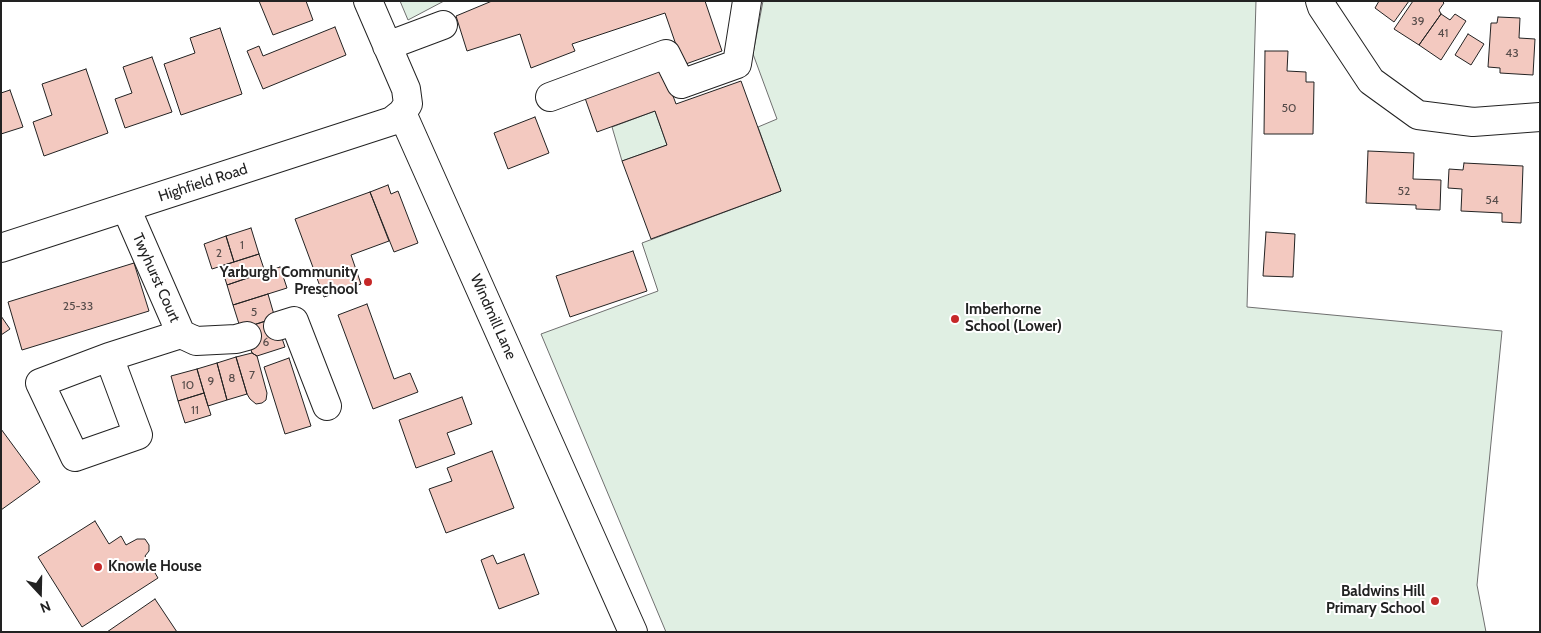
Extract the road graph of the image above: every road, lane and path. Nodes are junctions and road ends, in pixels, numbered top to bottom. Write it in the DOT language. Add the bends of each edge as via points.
graph roads {
  1 [pos="368,1"];
  2 [pos="747,1"];
  3 [pos="1320,1"];
  4 [pos="443,25"];
  5 [pos="387,46"];
  6 [pos="550,98"];
  7 [pos="402,113"];
  8 [pos="1540,117"];
  9 [pos="126,208"];
  10 [pos="1,248"];
  11 [pos="278,326"];
  12 [pos="181,334"];
  13 [pos="246,336"];
  14 [pos="109,357"];
  15 [pos="327,406"];
  16 [pos="633,632"];
  1 -- 5 [label="street"];
  2 -- 6 [label="street" via="737,64 680,84 666,54"];
  3 -- 8 [label="street" via="1371,81 1418,115 1474,122"];
  4 -- 5 [label="street"];
  5 -- 7 [label="street" via="406,89 408,104"];
  7 -- 9 [label="street, Highfield Road" via="376,127"];
  7 -- 16 [label="street, Windmill Lane"];
  9 -- 10 [label="street, Highfield Road"];
  9 -- 12 [label="street, Twyhurst Court"];
  11 -- 15 [label="street" via="294,321"];
  12 -- 13 [label="street" via="196,341"];
  12 -- 14 [label="street, Twyhurst Court"];
}
